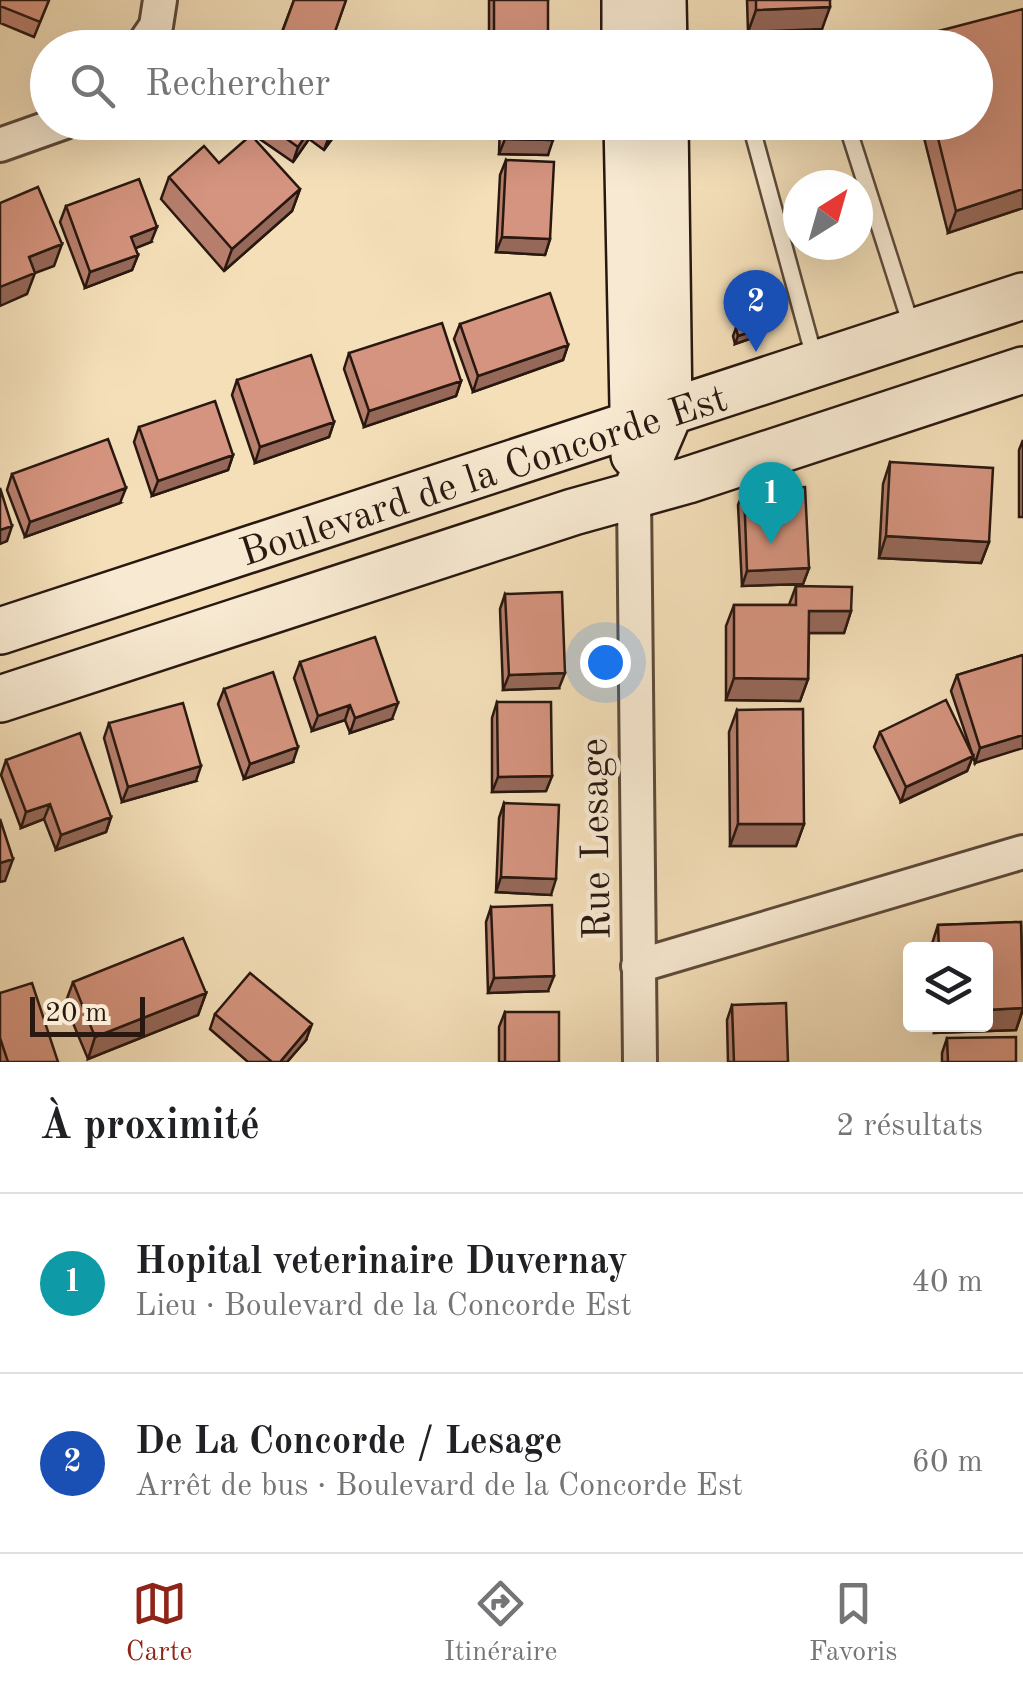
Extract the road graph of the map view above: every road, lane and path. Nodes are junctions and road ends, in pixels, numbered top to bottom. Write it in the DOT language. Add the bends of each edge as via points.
graph roads {
  1 [pos="160,0"];
  2 [pos="625,0"];
  3 [pos="662,0"];
  4 [pos="153,30"];
  5 [pos="625,30"];
  6 [pos="663,30"];
  7 [pos="30,134"];
  8 [pos="628,140"];
  9 [pos="665,140"];
  10 [pos="755,140"];
  11 [pos="852,140"];
  12 [pos="0,145"];
  13 [pos="1023,296"];
  14 [pos="913,332"];
  15 [pos="816,364"];
  16 [pos="1023,370"];
  17 [pos="651,420"];
  18 [pos="634,496"];
  19 [pos="0,632"];
  20 [pos="0,699"];
  21 [pos="1023,852"];
  22 [pos="638,966"];
  23 [pos="640,1062"];
  1 -- 4 [label="street"];
  2 -- 5 [label="street"];
  3 -- 6 [label="street"];
  7 -- 12 [label="street"];
  8 -- 17 [label="street"];
  9 -- 17 [label="street"];
  10 -- 15 [label="lane"];
  11 -- 14 [label="lane"];
  13 -- 14 [label="street, Boulevard de la Concorde Est"];
  14 -- 15 [label="street, Boulevard de la Concorde Est"];
  15 -- 17 [label="street, Boulevard de la Concorde Est"];
  16 -- 18 [label="street, Boulevard de la Concorde Est"];
  17 -- 18 [label="street"];
  17 -- 19 [label="street, Boulevard de la Concorde Est"];
  18 -- 20 [label="street, Boulevard de la Concorde Est"];
  18 -- 22 [label="street, Rue Lesage"];
  21 -- 22 [label="street"];
  22 -- 23 [label="street, Rue Lesage"];
}
